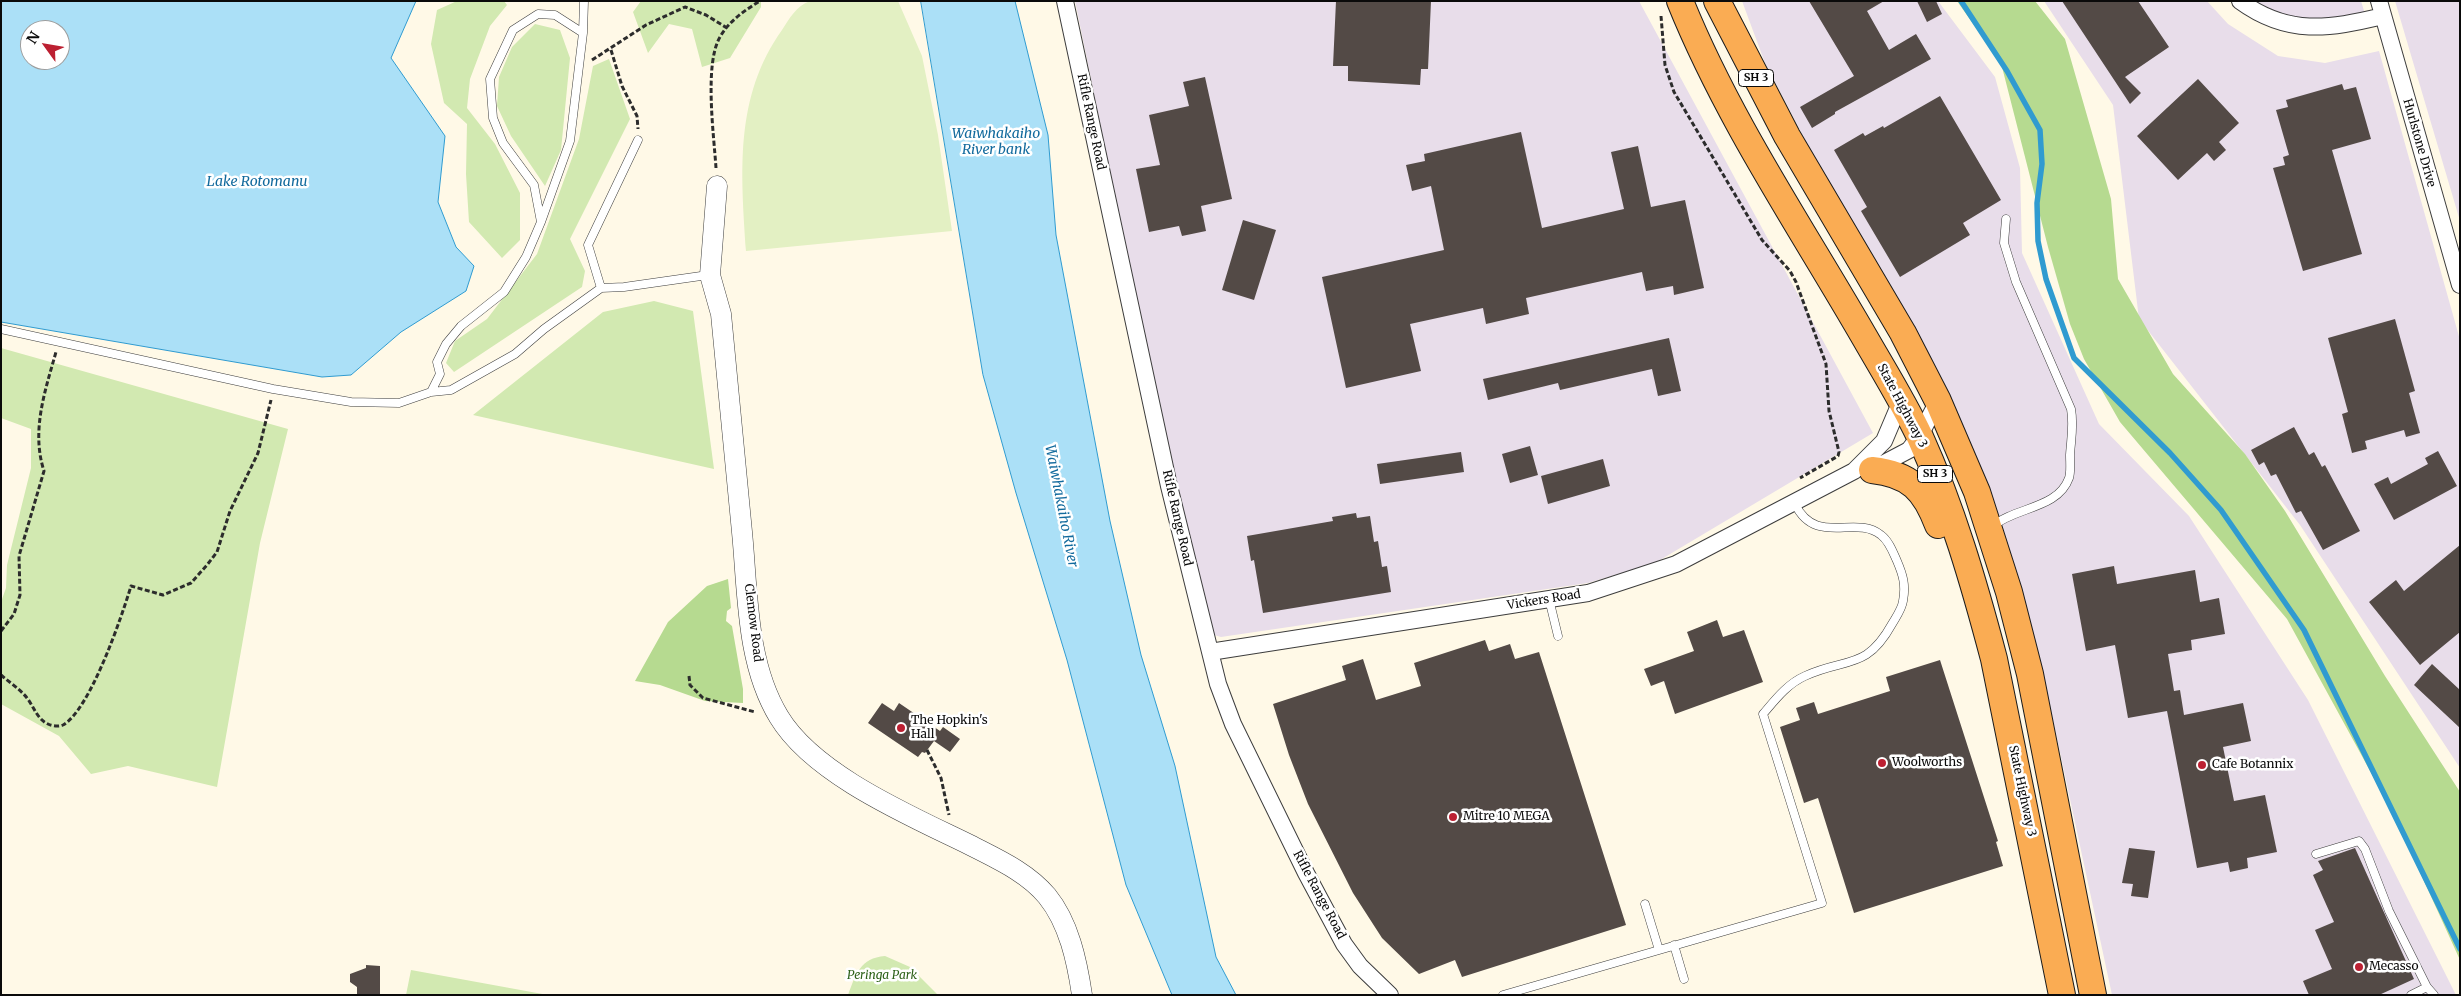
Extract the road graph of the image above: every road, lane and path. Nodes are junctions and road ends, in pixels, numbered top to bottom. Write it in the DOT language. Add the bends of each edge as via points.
graph roads {
  1 [pos="584,1"];
  2 [pos="760,1"];
  3 [pos="1064,1"];
  4 [pos="1718,1"];
  5 [pos="2240,1"];
  6 [pos="1670,7"];
  7 [pos="2381,9"];
  8 [pos="727,28"];
  9 [pos="582,32"];
  10 [pos="611,50"];
  11 [pos="578,68"];
  12 [pos="638,140"];
  13 [pos="717,186"];
  14 [pos="2006,219"];
  15 [pos="542,222"];
  16 [pos="710,275"];
  17 [pos="2460,285"];
  18 [pos="601,288"];
  19 [pos="1,329"];
  20 [pos="58,342"];
  21 [pos="274,389"];
  22 [pos="431,392"];
  23 [pos="1901,401"];
  24 [pos="1938,401"];
  25 [pos="1920,437"];
  26 [pos="1863,470"];
  27 [pos="1795,481"];
  28 [pos="1794,504"];
  29 [pos="1987,532"];
  30 [pos="1549,599"];
  31 [pos="1,631"];
  32 [pos="1988,635"];
  33 [pos="1558,636"];
  34 [pos="1210,652"];
  35 [pos="1,675"];
  36 [pos="689,676"];
  37 [pos="743,708"];
  38 [pos="927,750"];
  39 [pos="949,816"];
  40 [pos="2316,854"];
  41 [pos="1645,904"];
  42 [pos="1674,946"];
  43 [pos="1659,950"];
  44 [pos="1684,979"];
  45 [pos="2427,987"];
  46 [pos="1082,995"];
  47 [pos="1390,995"];
  48 [pos="1503,995"];
  49 [pos="2062,995"];
  50 [pos="2093,995"];
  51 [pos="2411,995"];
  52 [pos="2434,995"];
  1 -- 9 [label="lane"];
  2 -- 8 [label="path" via="741,12"];
  3 -- 34 [label="street, Rifle Range Road" via="1169,486"];
  4 -- 24 [label="highway, SH 3" via="1787,136 1903,332"];
  5 -- 7 [label="street" via="2281,23 2311,28 2341,26"];
  6 -- 23 [label="highway, State Highway 3 / SH 3" via="1707,63 1768,176"];
  6 -- 27 [label="path" via="1665,65 1674,92 1762,240 1793,277 1823,355 1829,411 1840,452"];
  7 -- 17 [label="street, Hurlstone Drive"];
  8 -- 10 [label="path" via="685,7 646,25"];
  8 -- 13 [label="path" via="719,38 711,66"];
  9 -- 11 [label="lane"];
  9 -- 15 [label="lane" via="555,15 538,14 513,30 490,79 493,118 503,142 534,185"];
  10 -- 11 [label="path"];
  10 -- 12 [label="path" via="622,86 637,116"];
  11 -- 15 [label="lane" via="570,141"];
  12 -- 18 [label="lane" via="588,245"];
  13 -- 16 [label="street, Clemow Road"];
  14 -- 29 [label="lane" via="2004,243 2016,282 2071,409 2074,424 2069,477 2063,491 2002,519"];
  15 -- 22 [label="lane" via="526,257 504,292 461,326 446,344 437,362 440,374"];
  16 -- 18 [label="lane"];
  16 -- 46 [label="street, Clemow Road" via="721,314 753,642 768,698 793,736 812,755 862,789 1006,863 1047,896 1061,918 1071,944"];
  18 -- 22 [label="lane" via="515,354 451,390"];
  19 -- 20 [label="lane"];
  20 -- 21 [label="lane"];
  20 -- 31 [label="path" via="39,413 40,459 44,471 19,556 20,595 14,614"];
  21 -- 22 [label="lane" via="351,402 399,404"];
  21 -- 35 [label="path" via="258,453 230,511 217,552 191,583 163,595 131,586 99,672 76,714 63,725 47,724 26,697"];
  23 -- 25 [label="highway, State Highway 3 / SH 3"];
  23 -- 26 [label="street, Vickers Road" via="1884,441"];
  24 -- 25 [label="street, Vickers Road"];
  24 -- 29 [label="highway, SH 3" via="1968,468"];
  25 -- 26 [label="street, Vickers Road" via="1910,450"];
  25 -- 32 [label="highway, State Highway 3 / SH 3" via="1967,550"];
  26 -- 28 [label="street, Vickers Road"];
  26 -- 32 [label="highway" via="1889,472 1902,477 1924,495 1932,508 1960,587"];
  28 -- 30 [label="street, Vickers Road" via="1676,564 1588,593"];
  28 -- 42 [label="lane" via="1807,521 1828,528 1874,530 1888,543 1905,578 1903,604 1885,637 1869,655 1804,676 1763,714 1822,903"];
  29 -- 50 [label="highway, SH 3" via="2010,592 2030,674"];
  30 -- 33 [label="lane"];
  30 -- 34 [label="street, Vickers Road"];
  32 -- 49 [label="highway, State Highway 3 / SH 3" via="2012,739"];
  34 -- 47 [label="street, Rifle Range Road" via="1218,684 1234,724 1310,881 1344,944 1360,966"];
  36 -- 37 [label="path" via="690,685 703,698"];
  38 -- 39 [label="path" via="941,778"];
  40 -- 45 [label="lane" via="2359,841"];
  41 -- 43 [label="lane"];
  42 -- 43 [label="lane"];
  42 -- 44 [label="lane"];
  43 -- 48 [label="lane"];
  45 -- 51 [label="lane"];
  45 -- 52 [label="lane"];
}
